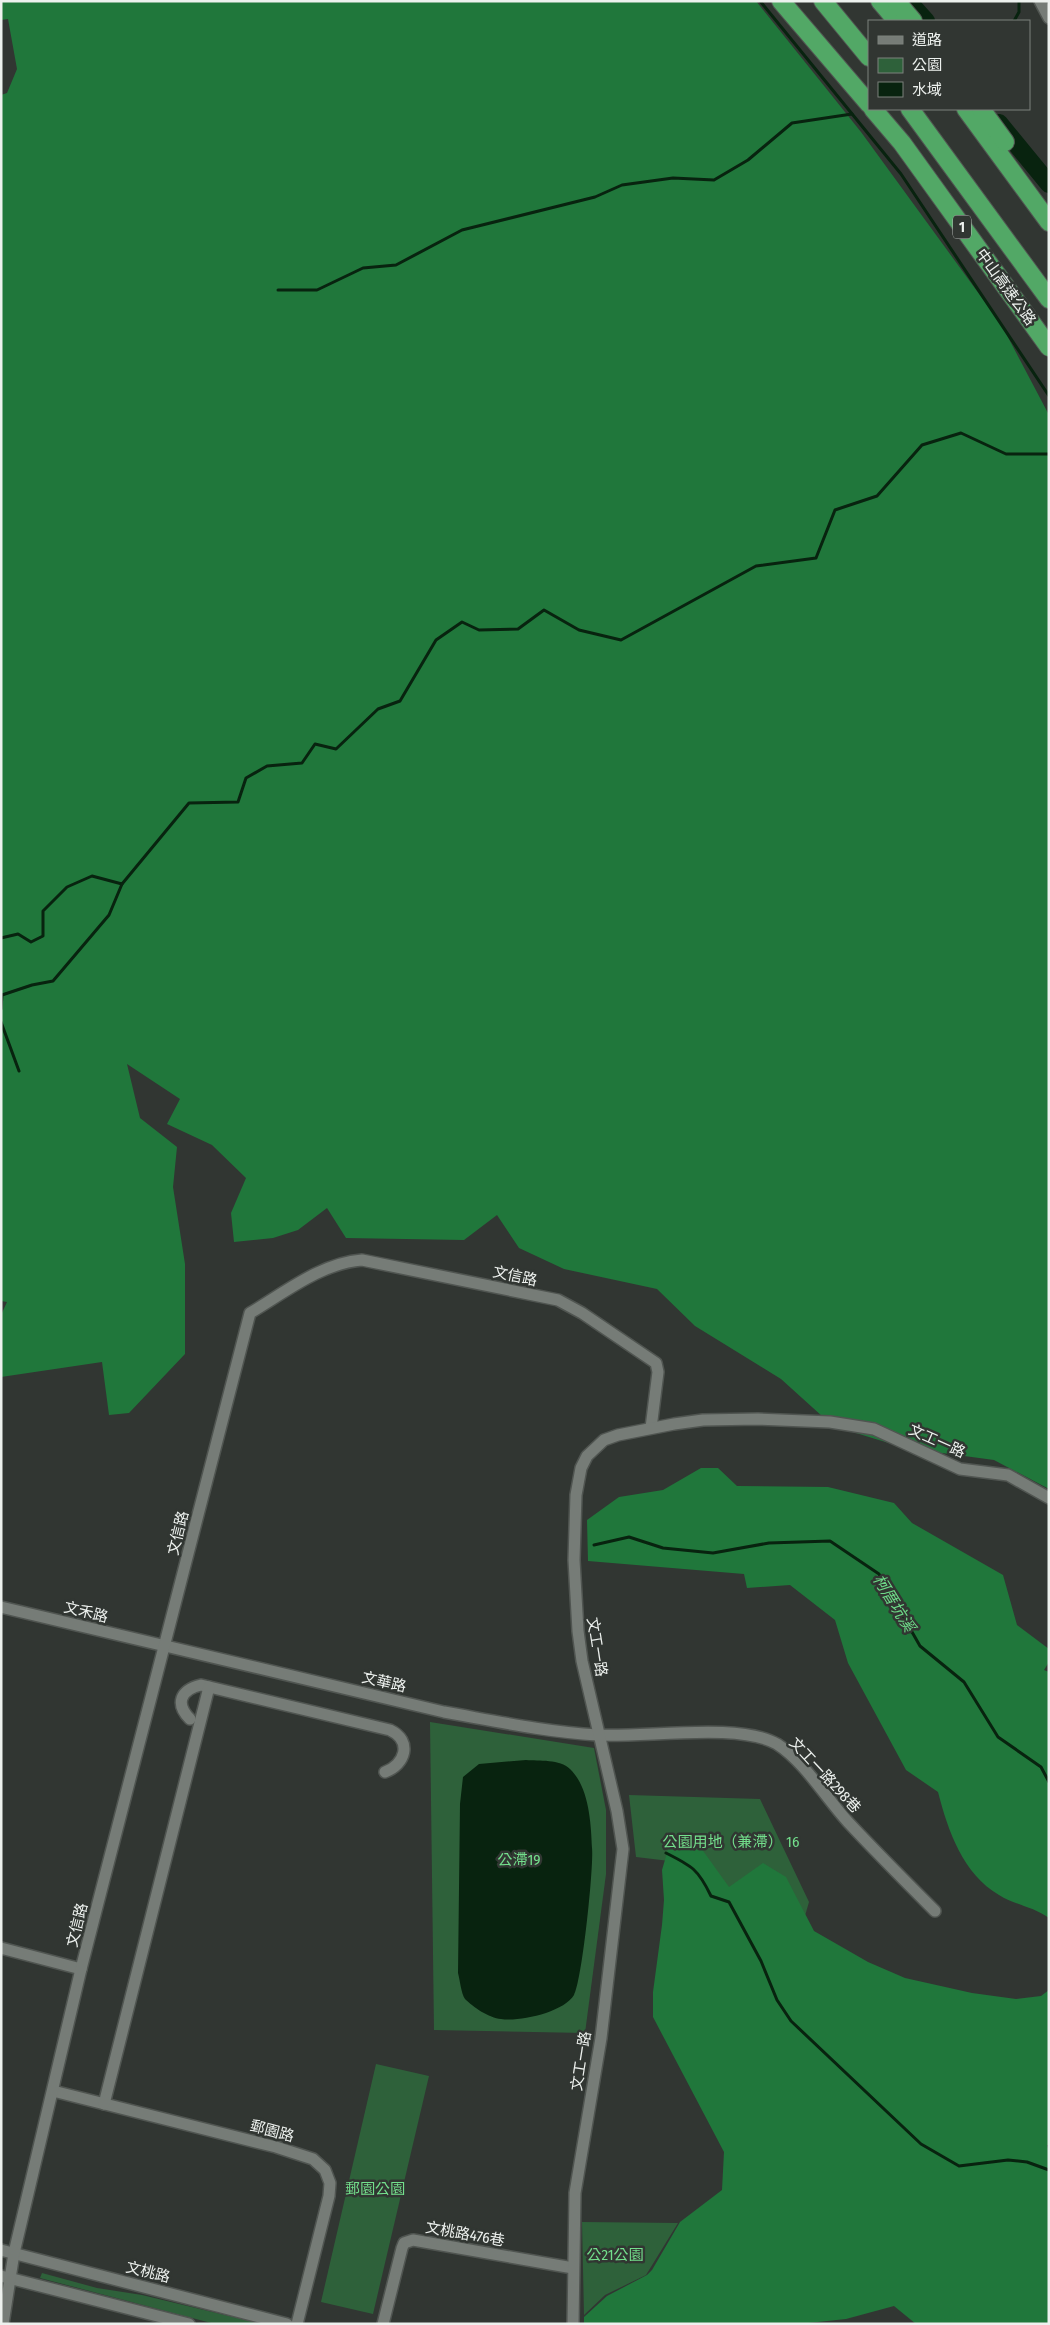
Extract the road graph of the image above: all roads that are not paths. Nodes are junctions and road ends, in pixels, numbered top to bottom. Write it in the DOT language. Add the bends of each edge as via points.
graph roads {
  1 [pos="781,1"];
  2 [pos="823,1"];
  3 [pos="880,1"];
  4 [pos="896,1"];
  5 [pos="1040,1"];
  6 [pos="1049,18"];
  7 [pos="896,20"];
  8 [pos="912,20"];
  9 [pos="868,56"];
  10 [pos="868,103"];
  11 [pos="874,110"];
  12 [pos="911,110"];
  13 [pos="967,110"];
  14 [pos="982,110"];
  15 [pos="1049,204"];
  16 [pos="1049,222"];
  17 [pos="1049,299"];
  18 [pos="1049,347"];
  19 [pos="651,1428"];
  20 [pos="1049,1498"];
  21 [pos="1,1607"];
  22 [pos="164,1646"];
  23 [pos="209,1687"];
  24 [pos="190,1720"];
  25 [pos="600,1735"];
  26 [pos="384,1772"];
  27 [pos="935,1911"];
  28 [pos="1,1948"];
  29 [pos="81,1969"];
  30 [pos="53,2091"];
  31 [pos="104,2104"];
  32 [pos="1,2250"];
  33 [pos="14,2253"];
  34 [pos="573,2268"];
  35 [pos="5,2277"];
  36 [pos="3,2324"];
  37 [pos="189,2324"];
  38 [pos="287,2324"];
  39 [pos="297,2324"];
  40 [pos="383,2324"];
  41 [pos="573,2324"];
  1 -- 10 [label="highway"];
  2 -- 9 [label="highway"];
  3 -- 7 [label="highway"];
  4 -- 8 [label="highway"];
  5 -- 6 [label="street"];
  11 -- 18 [label="highway, 中山高速公路 / 1" via="902,143"];
  12 -- 17 [label="highway, 中山高速公路 / 1"];
  13 -- 16 [label="highway"];
  14 -- 15 [label="highway"];
  19 -- 20 [label="street, 文工一路" via="703,1420 758,1419 830,1422 874,1429 960,1469 1008,1475"];
  19 -- 22 [label="street, 文信路" via="658,1372 656,1363 558,1300 372,1262 353,1261 327,1269 250,1313"];
  19 -- 25 [label="street, 文工一路" via="604,1440 586,1456 578,1482 574,1560 578,1631"];
  21 -- 22 [label="street, 文禾路"];
  22 -- 25 [label="street, 文華路" via="444,1712"];
  22 -- 29 [label="street, 文信路"];
  23 -- 24 [label="street" via="201,1685 186,1692 181,1705"];
  23 -- 26 [label="street" via="395,1732 402,1742 403,1756 400,1763"];
  23 -- 31 [label="street"];
  25 -- 27 [label="street, 文工一路298巷" via="722,1733 757,1736 777,1744"];
  25 -- 34 [label="street, 文工一路" via="622,1849 601,2038 575,2193"];
  28 -- 29 [label="street"];
  29 -- 30 [label="street, 文信路"];
  30 -- 31 [label="street, 郵園路"];
  30 -- 33 [label="street, 文信路"];
  31 -- 39 [label="street, 郵園路" via="289,2151 313,2160 325,2170 330,2183 329,2196"];
  32 -- 33 [label="street, 文桃路"];
  33 -- 35 [label="street, 文信路"];
  33 -- 38 [label="street, 文桃路"];
  34 -- 40 [label="street, 文桃路476巷" via="408,2241 402,2248"];
  34 -- 41 [label="street, 文工一路"];
  35 -- 36 [label="street, 文信路"];
  35 -- 37 [label="street"];
}
